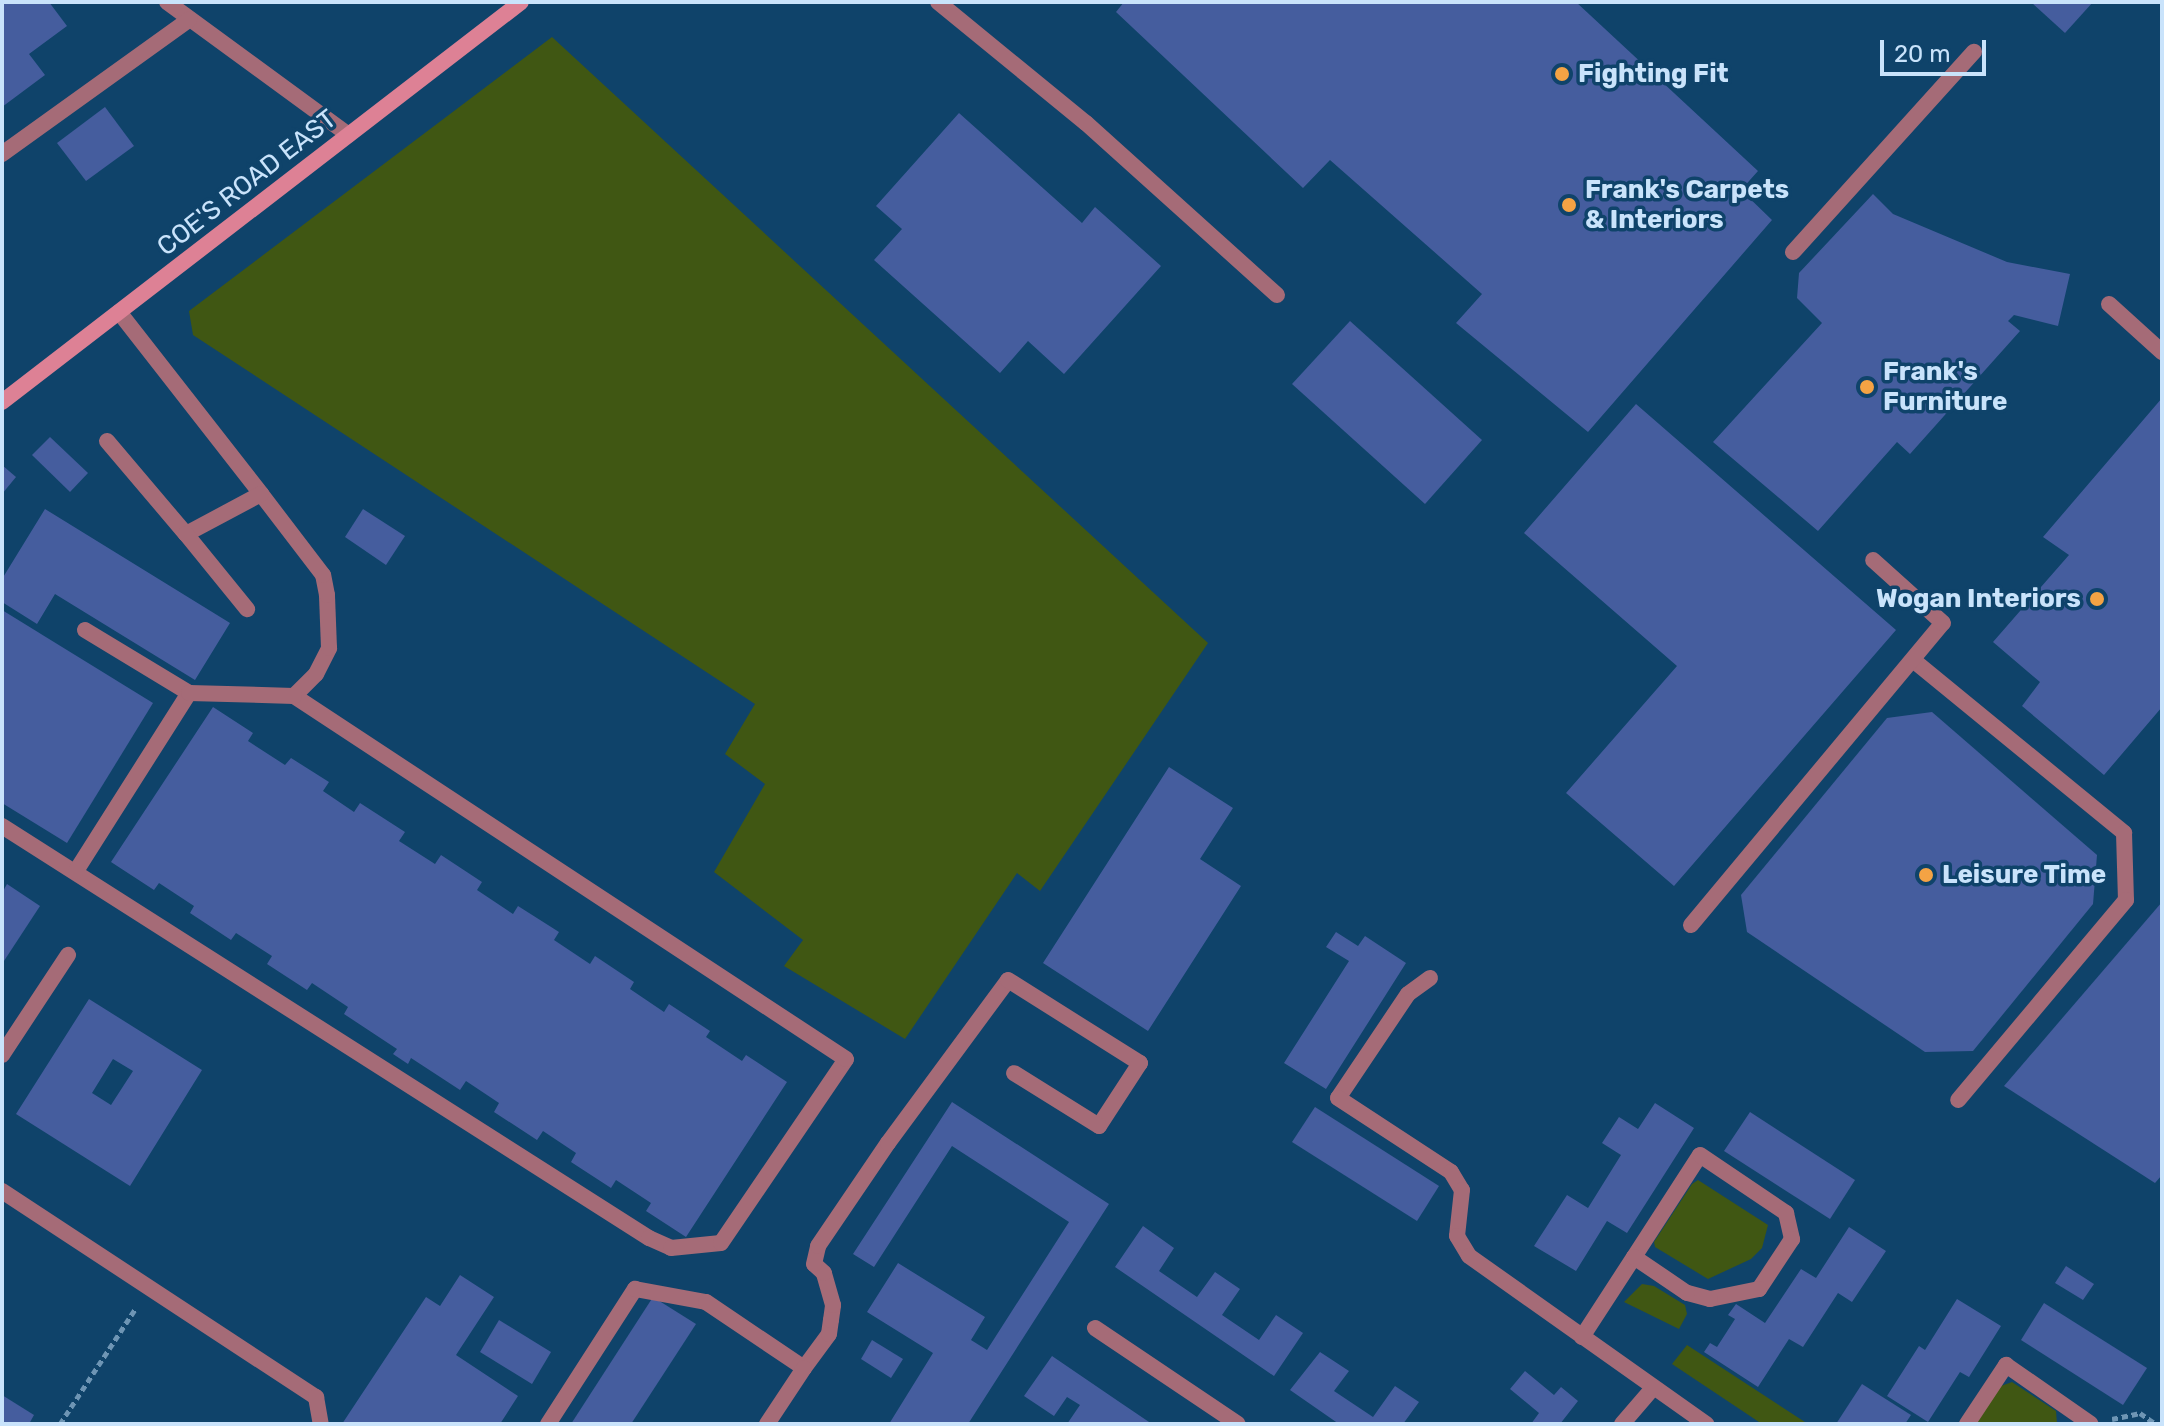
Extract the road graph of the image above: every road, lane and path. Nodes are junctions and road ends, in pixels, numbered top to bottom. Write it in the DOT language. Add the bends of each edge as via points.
graph roads {
  1 [pos="167,2"];
  2 [pos="521,2"];
  3 [pos="938,2"];
  4 [pos="190,19"];
  5 [pos="1974,52"];
  6 [pos="349,135"];
  7 [pos="2,154"];
  8 [pos="1793,252"];
  9 [pos="1277,295"];
  10 [pos="2109,304"];
  11 [pos="119,312"];
  12 [pos="2162,352"];
  13 [pos="2,402"];
  14 [pos="107,441"];
  15 [pos="261,494"];
  16 [pos="186,534"];
  17 [pos="1873,560"];
  18 [pos="247,609"];
  19 [pos="85,630"];
  20 [pos="1913,660"];
  21 [pos="189,693"];
  22 [pos="294,696"];
  23 [pos="2,826"];
  24 [pos="76,871"];
  25 [pos="1691,925"];
  26 [pos="68,955"];
  27 [pos="1430,978"];
  28 [pos="2,1055"];
  29 [pos="1014,1073"];
  30 [pos="1958,1100"];
  31 [pos="2,1191"];
  32 [pos="1634,1257"];
  33 [pos="149,1288"];
  34 [pos="1095,1328"];
  35 [pos="1582,1337"];
  36 [pos="804,1368"];
  37 [pos="1653,1388"];
  38 [pos="60,1424"];
  39 [pos="321,1424"];
  40 [pos="548,1424"];
  41 [pos="767,1424"];
  42 [pos="1238,1424"];
  43 [pos="1622,1424"];
  44 [pos="1706,1424"];
  45 [pos="1967,1424"];
  46 [pos="2091,1424"];
  47 [pos="2156,1424"];
  1 -- 4 [label="street"];
  2 -- 6 [label="street, COE'S ROAD EAST"];
  3 -- 9 [label="street" via="1086,123"];
  4 -- 6 [label="street"];
  4 -- 7 [label="street"];
  5 -- 8 [label="street"];
  6 -- 11 [label="street, COE'S ROAD EAST"];
  10 -- 12 [label="street"];
  11 -- 13 [label="street, COE'S ROAD EAST"];
  11 -- 15 [label="street"];
  14 -- 16 [label="street"];
  15 -- 16 [label="street"];
  15 -- 22 [label="street" via="323,575 327,595 329,648 316,674"];
  16 -- 18 [label="street"];
  17 -- 20 [label="street" via="1943,623"];
  19 -- 21 [label="street"];
  20 -- 25 [label="street"];
  20 -- 30 [label="street" via="2124,833 2126,900"];
  21 -- 22 [label="street"];
  21 -- 24 [label="street"];
  22 -- 24 [label="street" via="846,1059 721,1243 671,1248 649,1238"];
  23 -- 24 [label="street"];
  26 -- 28 [label="street"];
  27 -- 35 [label="street" via="1408,994 1338,1098 1451,1172 1462,1190 1457,1236 1469,1256"];
  29 -- 36 [label="street" via="1099,1126 1140,1063 1008,980 818,1246 814,1264 824,1273 833,1305 829,1334"];
  31 -- 33 [label="street"];
  32 -- 32 [label="street" via="1700,1155 1786,1213 1792,1239 1759,1289 1710,1299 1687,1293"];
  32 -- 35 [label="street"];
  33 -- 38 [label="path"];
  33 -- 39 [label="street" via="316,1397"];
  34 -- 42 [label="street"];
  35 -- 37 [label="street"];
  36 -- 40 [label="street" via="706,1302 635,1289"];
  36 -- 41 [label="street"];
  37 -- 43 [label="street"];
  37 -- 44 [label="street"];
  45 -- 46 [label="street" via="2006,1365"];
  46 -- 47 [label="path" via="2140,1413"];
}
